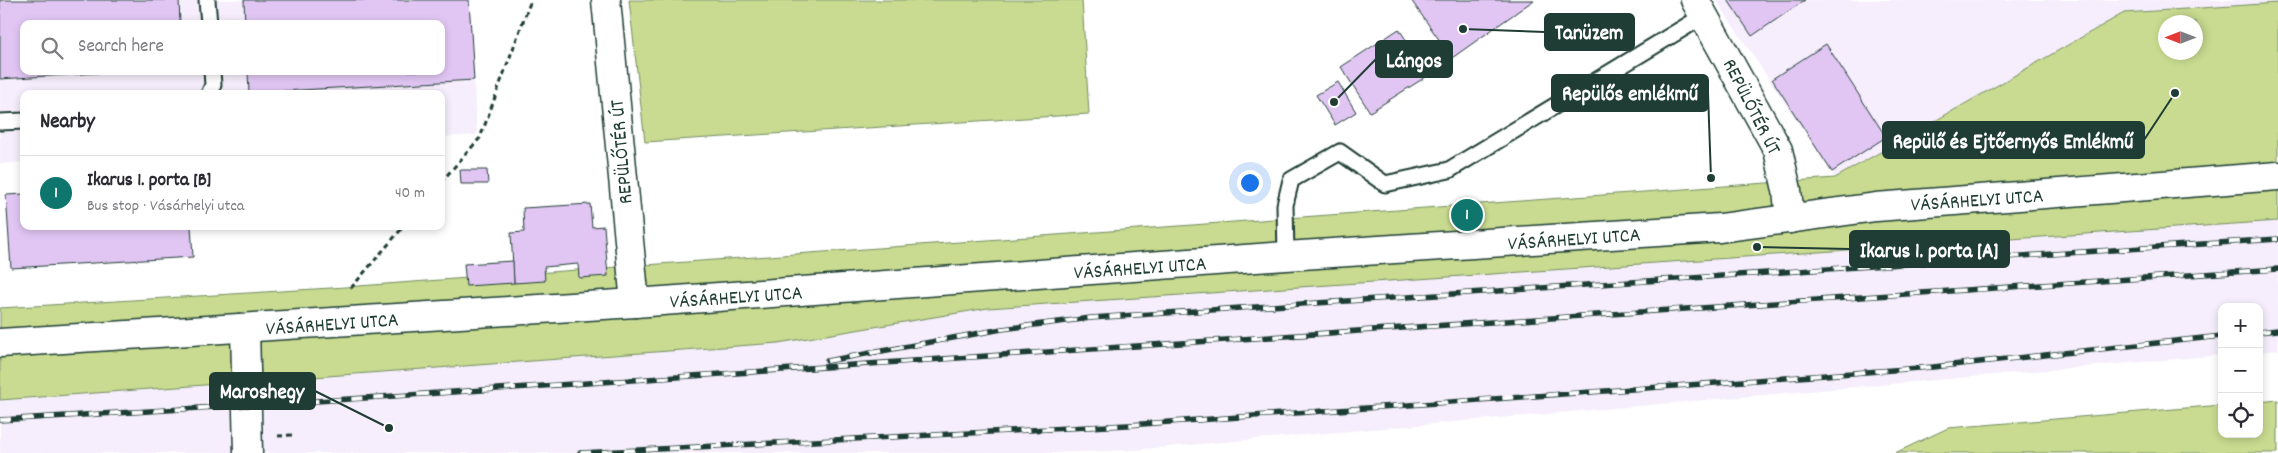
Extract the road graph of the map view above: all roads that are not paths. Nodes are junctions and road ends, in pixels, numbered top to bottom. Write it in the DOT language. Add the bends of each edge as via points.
graph roads {
  1 [pos="207,0"];
  2 [pos="606,0"];
  3 [pos="1700,7"];
  4 [pos="209,20"];
  5 [pos="212,75"];
  6 [pos="211,90"];
  7 [pos="20,121"];
  8 [pos="0,122"];
  9 [pos="2278,176"];
  10 [pos="1790,219"];
  11 [pos="1286,256"];
  12 [pos="635,303"];
  13 [pos="245,328"];
  14 [pos="0,343"];
  15 [pos="248,453"];
  1 -- 4 [label="lane"];
  2 -- 12 [label="street, REPÜLŐTÉR ÚT"];
  3 -- 10 [label="street, REPÜLŐTÉR ÚT" via="1778,150"];
  3 -- 11 [label="lane" via="1449,170 1386,184 1340,152 1296,176 1291,180 1285,205"];
  5 -- 6 [label="lane"];
  7 -- 8 [label="lane"];
  9 -- 10 [label="street, VÁSÁRHELYI UTCA" via="1876,207"];
  10 -- 11 [label="street, VÁSÁRHELYI UTCA" via="1720,228"];
  11 -- 12 [label="street, VÁSÁRHELYI UTCA"];
  12 -- 13 [label="street, VÁSÁRHELYI UTCA"];
  13 -- 14 [label="street, VÁSÁRHELYI UTCA"];
  13 -- 15 [label="street"];
}
